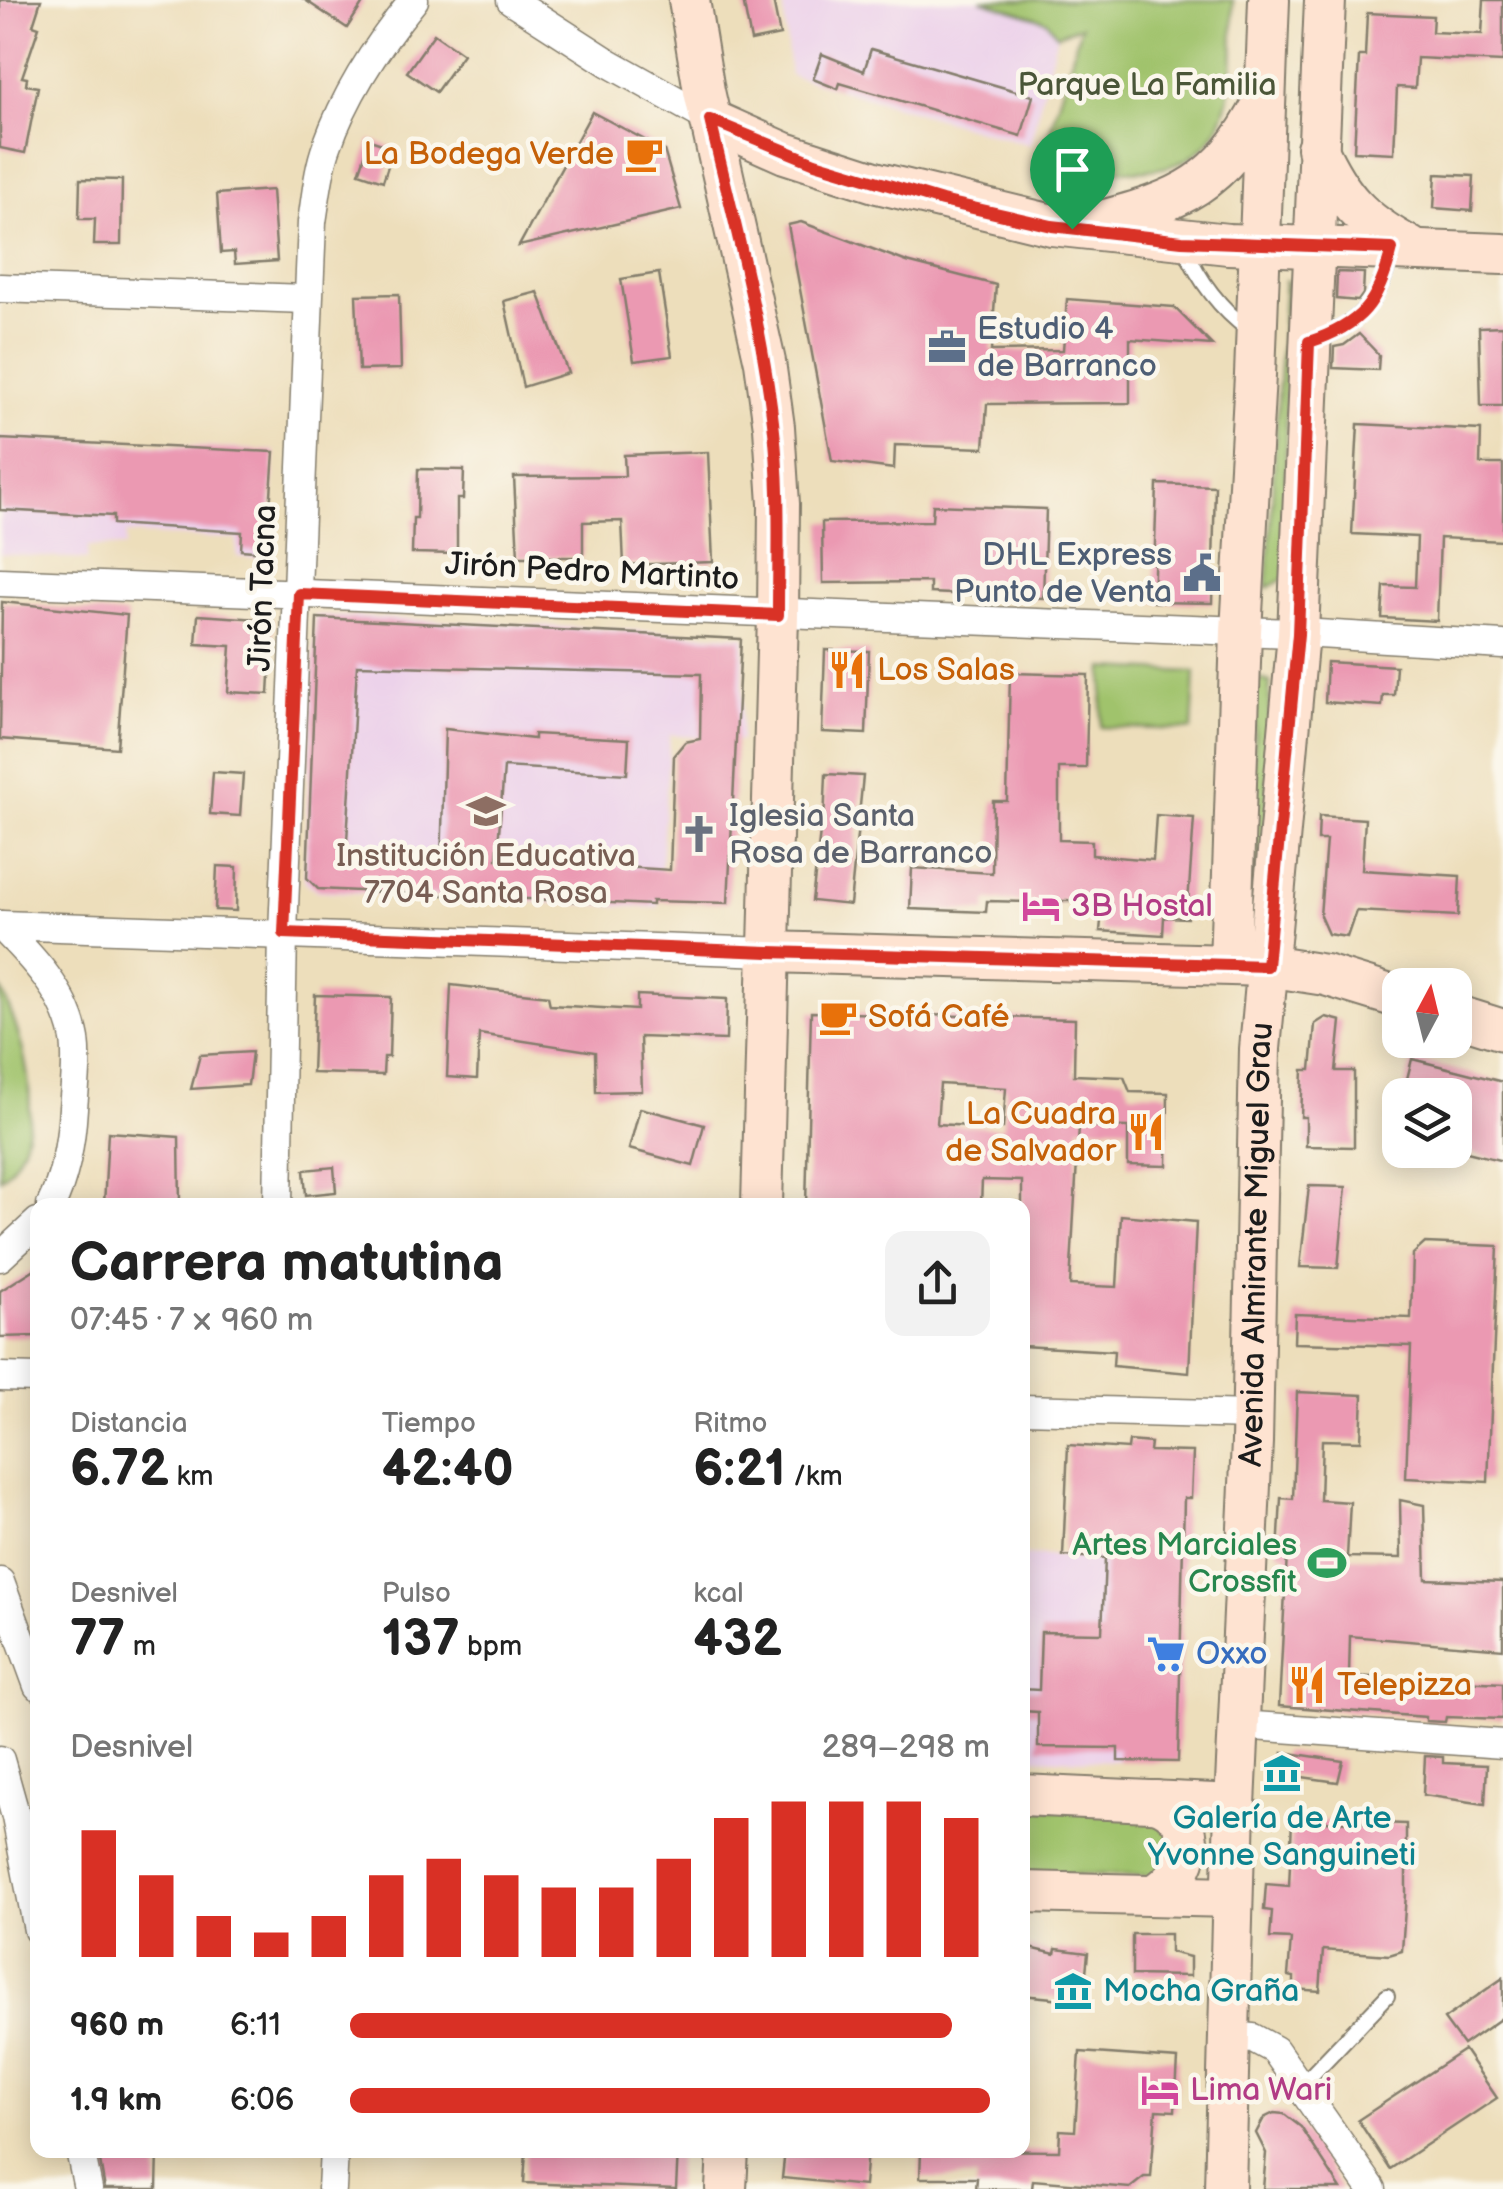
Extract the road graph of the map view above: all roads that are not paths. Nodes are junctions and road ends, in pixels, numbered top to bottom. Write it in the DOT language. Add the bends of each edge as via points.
graph roads {
  1 [pos="414,0"];
  2 [pos="511,0"];
  3 [pos="689,0"];
  4 [pos="1325,2"];
  5 [pos="1269,11"];
  6 [pos="1267,96"];
  7 [pos="710,120"];
  8 [pos="1317,148"];
  9 [pos="1072,229"];
  10 [pos="1182,241"];
  11 [pos="1261,245"];
  12 [pos="1312,246"];
  13 [pos="1403,249"];
  14 [pos="1503,254"];
  15 [pos="0,288"];
  16 [pos="306,299"];
  17 [pos="1256,334"];
  18 [pos="1309,342"];
  19 [pos="0,582"];
  20 [pos="299,594"];
  21 [pos="778,615"];
  22 [pos="1241,632"];
  23 [pos="1298,634"];
  24 [pos="1503,645"];
  25 [pos="0,925"];
  26 [pos="284,933"];
  27 [pos="769,952"];
  28 [pos="1248,965"];
  29 [pos="1382,992"];
  30 [pos="1472,1020"];
  31 [pos="1503,1030"];
  32 [pos="55,1198"];
  33 [pos="278,1198"];
  34 [pos="762,1198"];
  35 [pos="30,1230"];
  36 [pos="0,1258"];
  37 [pos="0,1377"];
  38 [pos="30,1378"];
  39 [pos="1030,1409"];
  40 [pos="1252,1414"];
  41 [pos="0,1582"];
  42 [pos="30,1664"];
  43 [pos="1240,1725"];
  44 [pos="1503,1744"];
  45 [pos="0,1760"];
  46 [pos="1030,1795"];
  47 [pos="1156,1801"];
  48 [pos="1236,1805"];
  49 [pos="30,1889"];
  50 [pos="1030,1892"];
  51 [pos="1154,1895"];
  52 [pos="1232,1897"];
  53 [pos="1387,1996"];
  54 [pos="1228,2036"];
  55 [pos="1300,2087"];
  56 [pos="82,2158"];
  57 [pos="334,2158"];
  58 [pos="728,2158"];
  59 [pos="88,2189"];
  60 [pos="332,2189"];
  61 [pos="726,2189"];
  62 [pos="1225,2189"];
  63 [pos="1372,2189"];
  1 -- 16 [label="street, Jirón Tacna" via="353,88 326,149"];
  2 -- 7 [label="street"];
  3 -- 7 [label="main road"];
  4 -- 5 [label="main road" via="1304,48 1282,46"];
  4 -- 8 [label="main road, Avenida Almirante Miguel Grau"];
  5 -- 6 [label="main road, Avenida Almirante Miguel Grau"];
  6 -- 9 [label="main road" via="1235,151 1202,182 1143,211"];
  6 -- 11 [label="main road, Avenida Almirante Miguel Grau"];
  7 -- 9 [label="main road" via="878,183"];
  7 -- 21 [label="main road" via="774,427"];
  8 -- 12 [label="main road, Avenida Almirante Miguel Grau"];
  8 -- 13 [label="main road" via="1352,208"];
  9 -- 10 [label="main road"];
  10 -- 11 [label="main road"];
  10 -- 17 [label="lane" via="1206,289"];
  11 -- 12 [label="main road"];
  11 -- 17 [label="main road, Avenida Almirante Miguel Grau"];
  12 -- 13 [label="main road"];
  12 -- 18 [label="main road, Avenida Almirante Miguel Grau"];
  13 -- 14 [label="main road"];
  13 -- 18 [label="lane" via="1366,311 1348,327"];
  15 -- 16 [label="street"];
  16 -- 20 [label="street, Jirón Tacna"];
  17 -- 22 [label="main road, Avenida Almirante Miguel Grau"];
  18 -- 23 [label="main road, Avenida Almirante Miguel Grau"];
  19 -- 20 [label="street, Jirón Pedro Martinto"];
  20 -- 21 [label="street, Jirón Pedro Martinto"];
  20 -- 26 [label="street, Jirón Tacna"];
  21 -- 22 [label="street, Jirón Pedro Martinto"];
  21 -- 27 [label="main road"];
  22 -- 23 [label="street, Jirón Pedro Martinto"];
  22 -- 28 [label="main road, Avenida Almirante Miguel Grau"];
  23 -- 24 [label="street, Jirón Pedro Martinto"];
  23 -- 28 [label="main road, Avenida Almirante Miguel Grau"];
  25 -- 26 [label="street"];
  25 -- 32 [label="street" via="42,970 75,1038 72,1128"];
  26 -- 27 [label="street"];
  26 -- 33 [label="street, Jirón Tacna"];
  27 -- 28 [label="main road"];
  27 -- 34 [label="main road"];
  28 -- 29 [label="main road" via="1325,974"];
  28 -- 40 [label="main road, Avenida Almirante Miguel Grau" via="1260,1049"];
  30 -- 31 [label="main road"];
  35 -- 36 [label="street"];
  37 -- 38 [label="street"];
  39 -- 40 [label="street"];
  40 -- 43 [label="main road, Avenida Almirante Miguel Grau"];
  41 -- 42 [label="street"];
  43 -- 44 [label="street"];
  43 -- 48 [label="main road, Avenida Almirante Miguel Grau"];
  45 -- 49 [label="street"];
  46 -- 47 [label="main road"];
  47 -- 48 [label="main road"];
  47 -- 51 [label="main road" via="1181,1816 1186,1848 1179,1876"];
  48 -- 52 [label="main road, Avenida Almirante Miguel Grau"];
  50 -- 51 [label="main road"];
  51 -- 52 [label="main road"];
  52 -- 54 [label="main road, Avenida Almirante Miguel Grau"];
  53 -- 55 [label="lane"];
  54 -- 55 [label="street" via="1253,2038 1275,2050"];
  54 -- 62 [label="main road, Avenida Almirante Miguel Grau"];
  55 -- 63 [label="street"];
  56 -- 59 [label="street"];
  57 -- 60 [label="street"];
  58 -- 61 [label="main road"];
}
